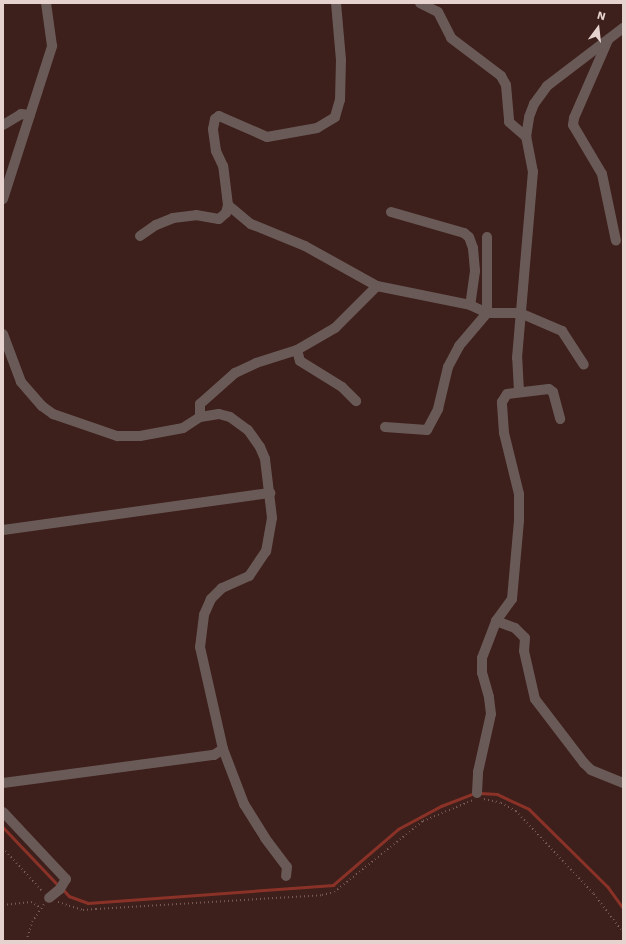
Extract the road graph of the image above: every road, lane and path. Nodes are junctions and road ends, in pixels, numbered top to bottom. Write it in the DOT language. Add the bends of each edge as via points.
graph roads {
  1 [pos="46,3"];
  2 [pos="336,3"];
  3 [pos="420,3"];
  4 [pos="623,28"];
  5 [pos="609,38"];
  6 [pos="30,115"];
  7 [pos="3,125"];
  8 [pos="526,137"];
  9 [pos="3,199"];
  10 [pos="228,205"];
  11 [pos="391,212"];
  12 [pos="140,236"];
  13 [pos="487,237"];
  14 [pos="616,241"];
  15 [pos="377,286"];
  16 [pos="470,305"];
  17 [pos="487,313"];
  18 [pos="520,313"];
  19 [pos="3,334"];
  20 [pos="297,350"];
  21 [pos="584,365"];
  22 [pos="520,392"];
  23 [pos="356,401"];
  24 [pos="200,417"];
  25 [pos="560,419"];
  26 [pos="385,427"];
  27 [pos="270,493"];
  28 [pos="3,530"];
  29 [pos="496,621"];
  30 [pos="223,749"];
  31 [pos="623,783"];
  32 [pos="3,784"];
  33 [pos="477,793"];
  34 [pos="3,812"];
  35 [pos="3,848"];
  36 [pos="286,876"];
  37 [pos="49,898"];
  38 [pos="3,905"];
  39 [pos="41,908"];
  40 [pos="623,932"];
  41 [pos="26,941"];
  1 -- 6 [label="lane" via="52,46"];
  2 -- 10 [label="lane" via="341,60 340,100 335,117 317,128 267,137 224,117 215,119 216,151 222,166"];
  3 -- 8 [label="lane" via="438,12 451,38 501,76 506,85 509,122"];
  4 -- 5 [label="lane"];
  5 -- 8 [label="lane" via="559,76 539,95 528,118"];
  5 -- 14 [label="lane" via="573,125 602,174"];
  6 -- 7 [label="lane" via="21,114"];
  6 -- 9 [label="lane"];
  8 -- 18 [label="lane" via="533,172"];
  10 -- 12 [label="lane" via="226,214 219,219 196,216 173,218"];
  10 -- 15 [label="lane" via="251,224 305,246"];
  11 -- 16 [label="lane" via="464,233 469,237 473,248 475,271"];
  13 -- 17 [label="lane"];
  15 -- 16 [label="lane"];
  15 -- 20 [label="lane" via="335,328"];
  16 -- 17 [label="lane"];
  17 -- 18 [label="lane"];
  17 -- 26 [label="lane" via="460,346 448,367 438,409 427,430"];
  18 -- 21 [label="lane" via="562,331"];
  18 -- 22 [label="lane" via="517,358"];
  19 -- 24 [label="lane" via="21,382 42,406 53,414 117,436 140,436 183,428"];
  20 -- 23 [label="lane" via="300,361 342,387"];
  20 -- 24 [label="lane" via="235,373 200,404"];
  22 -- 25 [label="lane" via="544,389 553,392"];
  22 -- 29 [label="lane" via="507,394 502,402 504,433 519,494 519,520 512,599"];
  24 -- 27 [label="lane" via="210,414 230,417 248,430 265,459"];
  27 -- 28 [label="lane"];
  27 -- 30 [label="lane" via="272,518 266,551 249,576 217,591 207,607 202,626 200,647"];
  29 -- 31 [label="lane" via="515,628 525,638 524,651 535,699 584,763 591,770"];
  29 -- 33 [label="lane" via="485,644 481,666 491,714 477,778"];
  30 -- 32 [label="lane" via="214,755"];
  30 -- 36 [label="lane" via="244,804 265,838 288,867"];
  34 -- 37 [label="lane" via="65,877 66,880 61,887"];
  35 -- 37 [label="path"];
  37 -- 39 [label="path"];
  37 -- 40 [label="path" via="89,910 328,894 347,884 423,821 463,802 478,798 501,803 516,811 594,894"];
  38 -- 39 [label="path" via="31,902"];
  39 -- 41 [label="path"];
}
